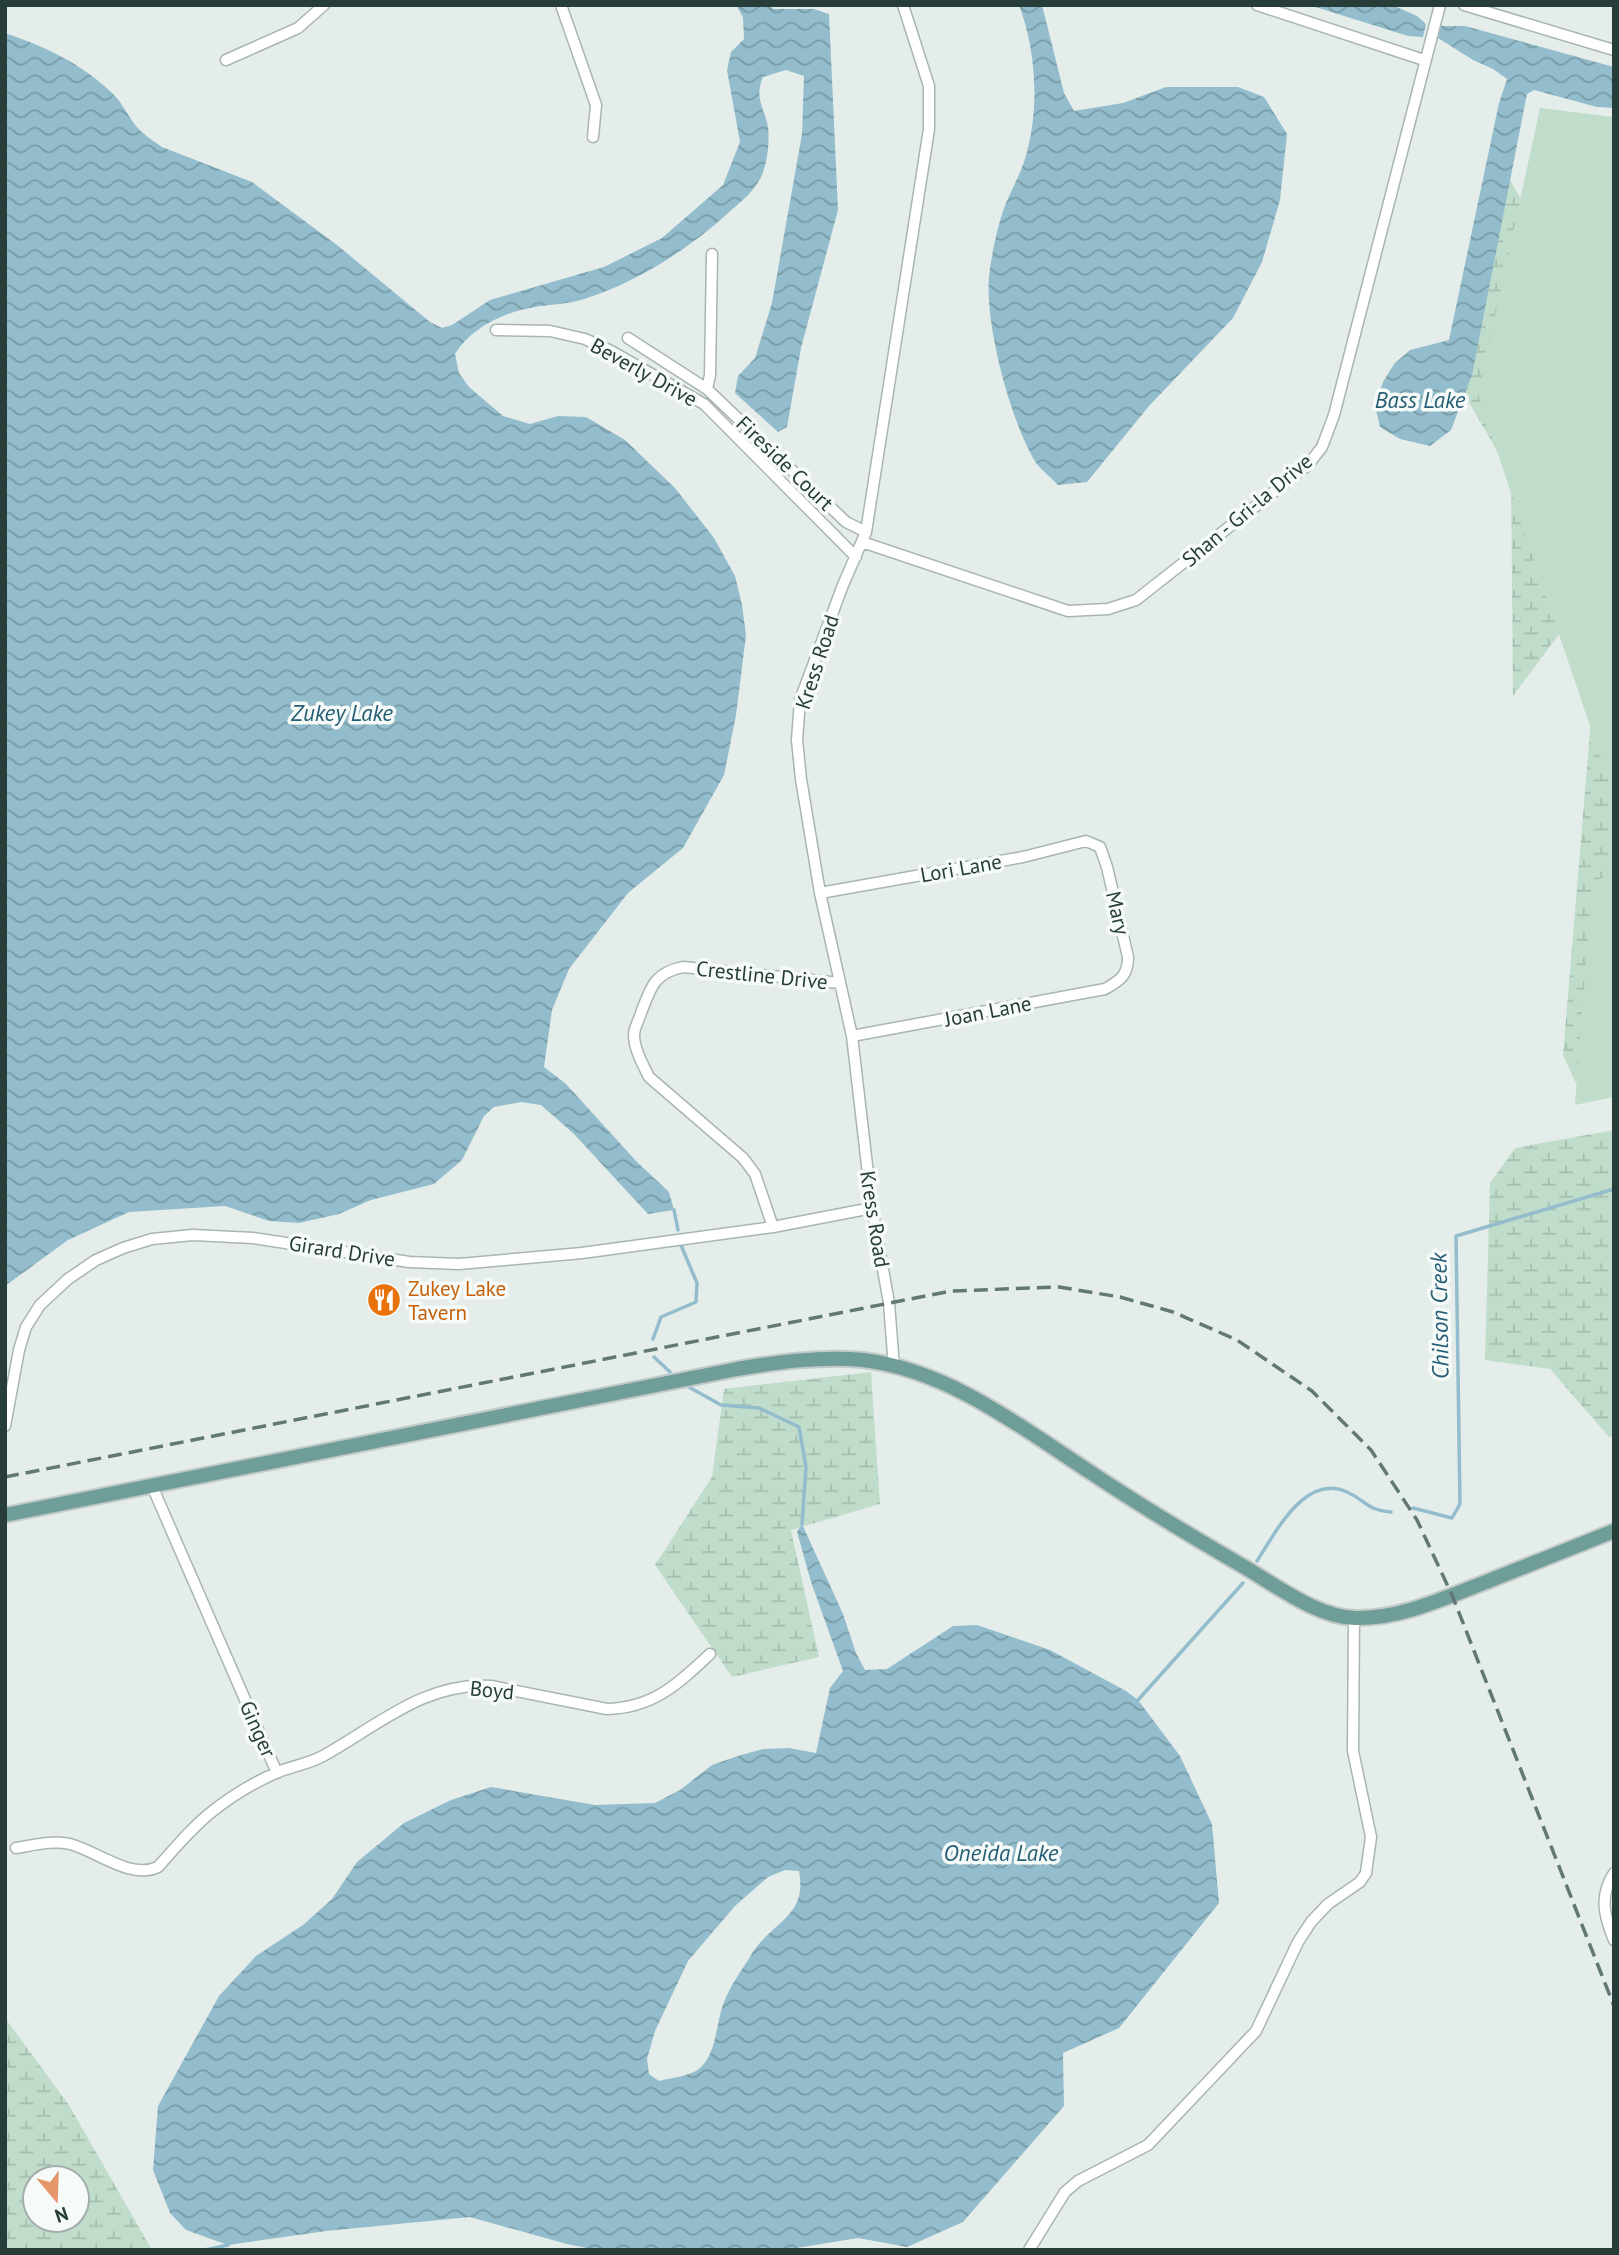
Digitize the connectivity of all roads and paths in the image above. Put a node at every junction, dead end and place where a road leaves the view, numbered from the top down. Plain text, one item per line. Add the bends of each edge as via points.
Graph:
1 (324, 5) edge
2 (561, 5) edge
3 (903, 5) edge
4 (1257, 5) edge
5 (1440, 5) edge
6 (1464, 5) edge
7 (1614, 50) edge
8 (226, 60) dead end
9 (1424, 61) junction
10 (593, 138) dead end
11 (712, 254) dead end
12 (496, 330) dead end
13 (628, 338) dead end
14 (707, 389) junction
15 (864, 537) junction
16 (856, 557) junction
17 (1100, 847) joint
18 (820, 893) junction
19 (1123, 979) joint
20 (840, 983) junction
21 (852, 1036) junction
22 (872, 1208) junction
23 (773, 1227) junction
24 (894, 1367) junction
25 (5, 1426) edge
26 (152, 1486) junction
27 (5, 1515) edge
28 (1614, 1531) edge
29 (1354, 1618) junction
30 (710, 1654) dead end
31 (277, 1773) junction
32 (16, 1848) dead end
33 (1614, 1873) edge
34 (1614, 1940) edge
35 (1029, 2250) edge

1 - 8 street via 298,28
2 - 10 street via 596,104
3 - 15 street, Kress Road via 929,86 929,129
4 - 9 street
5 - 9 street, Shan - Gri-la Drive
6 - 7 street
9 - 15 street, Shan - Gri-la Drive via 1334,415 1322,447 1308,465 1136,600 1108,609 1069,611
11 - 14 street
12 - 16 street, Beverly Drive via 550,331 585,339 704,404
13 - 14 street, Fireside Court
14 - 15 street, Fireside Court
15 - 16 street, Kress Road
16 - 18 street, Kress Road via 800,700 797,740 801,779
17 - 18 street, Lori Lane via 1086,842
17 - 19 street, Mary via 1128,957
18 - 20 street, Kress Road
19 - 21 street, Joan Lane via 1105,989
20 - 21 street, Kress Road
20 - 23 street, Crestline Drive via 683,967 671,970 651,986 634,1033 649,1077 743,1158 755,1174
21 - 22 street, Kress Road
22 - 23 street, Girard Drive
22 - 24 street, Kress Road via 889,1303
23 - 25 street, Girard Drive via 459,1264 409,1262 253,1238 193,1235 152,1239 96,1260 40,1305 19,1350
24 - 26 main road via 833,1359 765,1364
24 - 29 main road via 928,1376 969,1396 1297,1599
26 - 27 main road
26 - 31 street, Ginger
28 - 29 main road via 1407,1612
29 - 35 street via 1353,1751 1371,1837 1365,1876 1311,1922 1256,2031 1148,2145 1065,2192
30 - 31 street, Boyd via 667,1691 624,1708 607,1709 474,1684 451,1688 411,1703 313,1761
31 - 32 street, Ginger via 214,1810 148,1872 65,1843
33 - 34 street via 1603,1903

